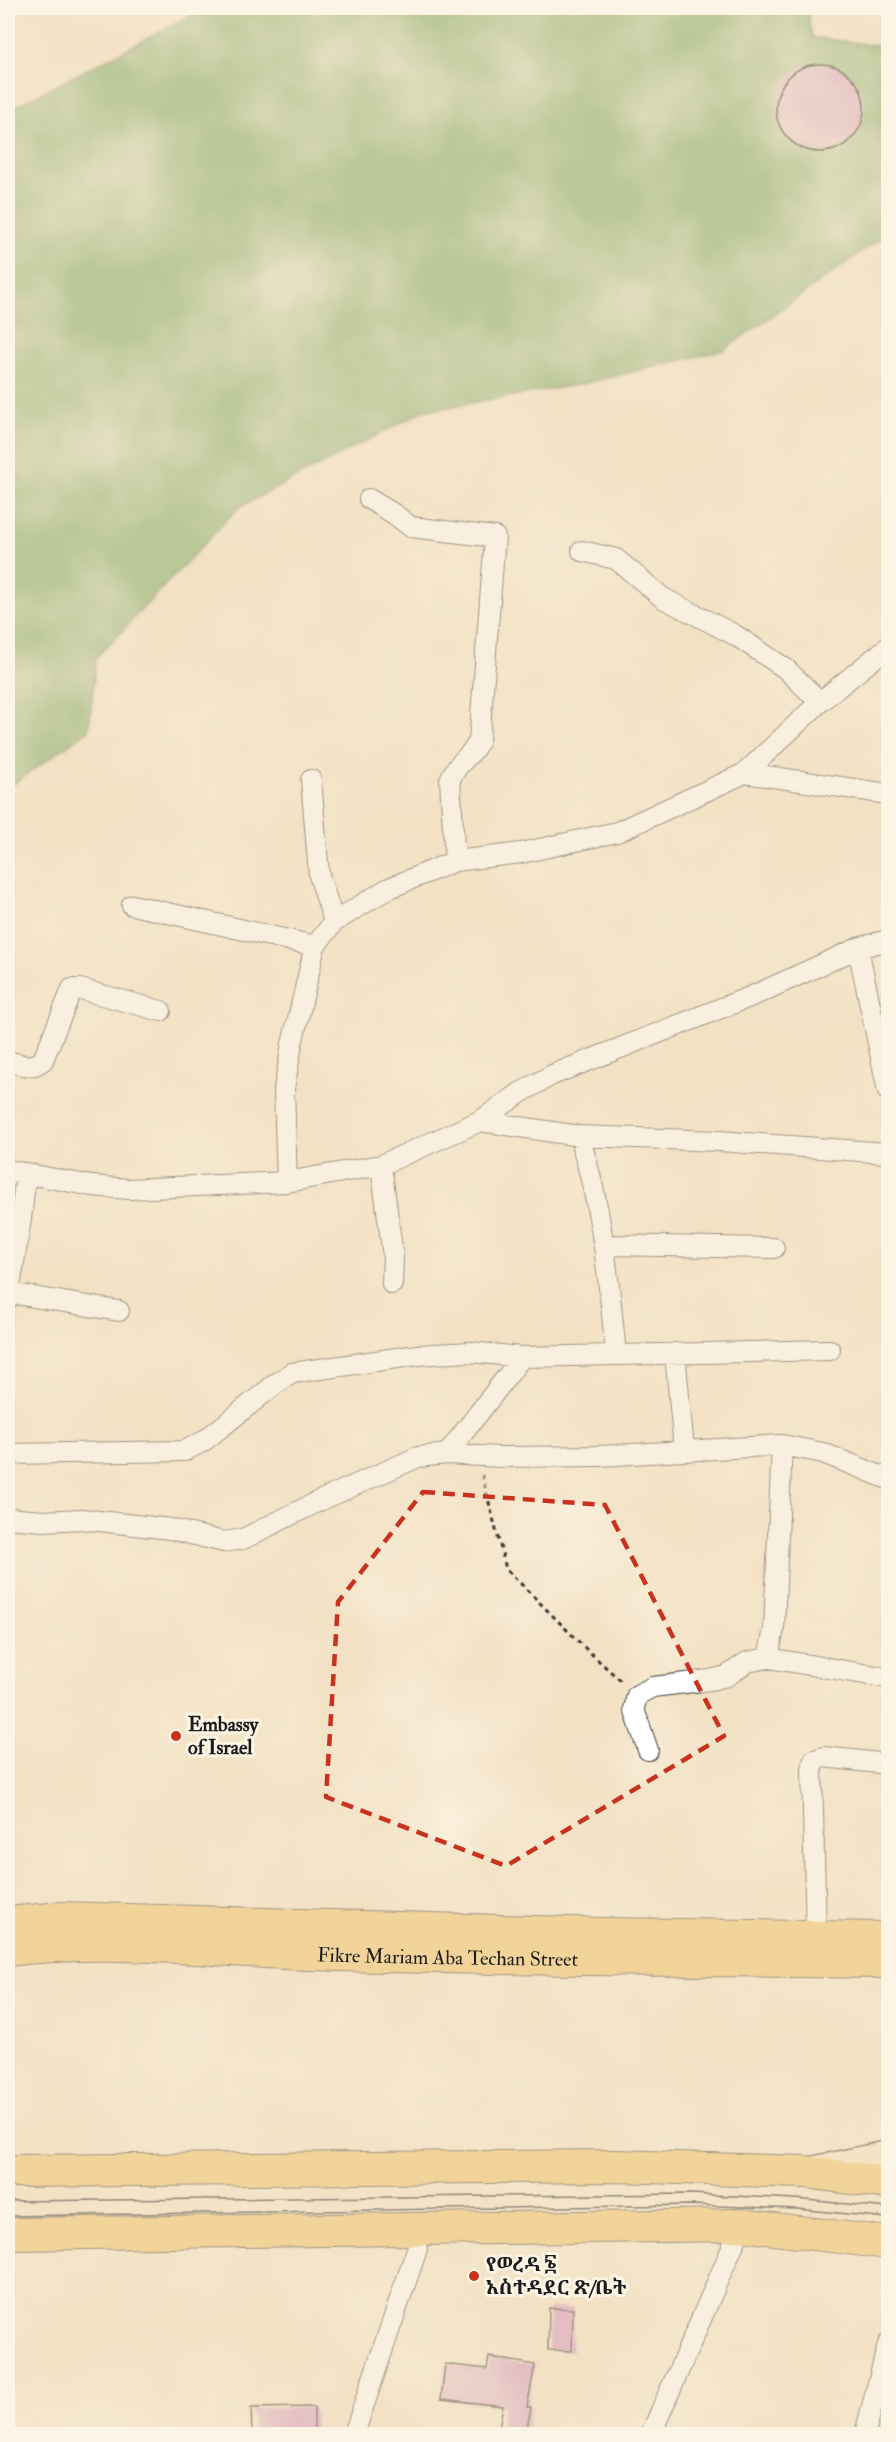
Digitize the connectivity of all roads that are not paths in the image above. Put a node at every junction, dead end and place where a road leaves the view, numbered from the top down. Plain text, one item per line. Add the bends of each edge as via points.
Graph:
1 (369, 499) dead end
2 (582, 551) dead end
3 (888, 647) edge
4 (820, 702) junction
5 (745, 773) junction
6 (310, 780) dead end
7 (888, 794) edge
8 (455, 861) junction
9 (132, 905) dead end
10 (334, 922) junction
11 (888, 940) edge
12 (315, 946) junction
13 (858, 948) junction
14 (161, 1011) dead end
15 (8, 1061) edge
16 (888, 1091) edge
17 (480, 1121) junction
18 (579, 1136) junction
19 (888, 1153) edge
20 (381, 1165) junction
21 (17, 1172) edge
22 (287, 1182) junction
23 (604, 1245) junction
24 (774, 1248) dead end
25 (392, 1284) dead end
26 (8, 1296) edge
27 (119, 1311) dead end
28 (830, 1350) dead end
29 (675, 1353) junction
30 (616, 1355) junction
31 (522, 1358) junction
32 (782, 1445) junction
33 (684, 1450) junction
34 (8, 1454) edge
35 (447, 1454) junction
36 (888, 1479) edge
37 (8, 1518) edge
38 (768, 1658) junction
39 (888, 1678) edge
40 (648, 1750) dead end
41 (888, 1764) edge
42 (8, 1923) edge
43 (816, 1937) junction
44 (888, 1938) edge
45 (412, 1942) junction
46 (8, 1950) edge
47 (888, 1962) edge
48 (888, 2155) edge
49 (8, 2171) edge
50 (805, 2172) junction
51 (888, 2183) edge
52 (728, 2225) junction
53 (8, 2234) edge
54 (888, 2242) edge
55 (417, 2249) junction
56 (8, 2252) edge
57 (888, 2344) edge
58 (354, 2434) edge
59 (651, 2434) edge
60 (865, 2434) edge

1 - 8 street via 411,527 495,537 478,741 473,753 453,770 450,780
2 - 4 street via 616,559 663,598 735,635 786,669
3 - 4 street
4 - 5 street
5 - 7 street
5 - 8 street via 617,831 520,853
6 - 10 street via 319,875
8 - 10 street via 387,889
9 - 12 street
10 - 12 street
11 - 13 street
12 - 22 street via 284,1089
13 - 16 street
13 - 17 street via 757,994 552,1075
14 - 15 street via 72,989 43,1060 29,1066
17 - 18 street
17 - 20 street
18 - 19 street
18 - 23 street
20 - 22 street
20 - 25 street via 393,1256
21 - 22 street via 129,1189
21 - 26 street via 21,1219
23 - 24 street
23 - 30 street
26 - 27 street
28 - 29 street
29 - 30 street
29 - 33 street
30 - 31 street
31 - 34 street via 470,1352 428,1354 292,1373 204,1441 184,1451
31 - 35 street
32 - 33 street
32 - 36 street via 823,1454
32 - 38 street via 774,1629
33 - 35 street via 600,1456
35 - 37 street via 418,1457 243,1539 224,1542 170,1529 126,1524
38 - 39 street
38 - 40 street via 747,1662 727,1676 653,1687 637,1695 634,1709
41 - 43 street via 824,1757 814,1760
42 - 45 main road, Fikre Mariam Aba Techan Street via 61,1918
43 - 44 main road, Fikre Mariam Aba Techan Street
43 - 45 main road, Fikre Mariam Aba Techan Street
45 - 46 main road, Fikre Mariam Aba Techan Street via 307,1954 100,1943
45 - 47 main road, Fikre Mariam Aba Techan Street
48 - 50 main road
49 - 50 main road via 616,2166
50 - 51 main road
52 - 53 main road
52 - 54 main road
52 - 55 main road via 662,2243
52 - 59 street
55 - 56 main road
55 - 58 street
57 - 60 street

